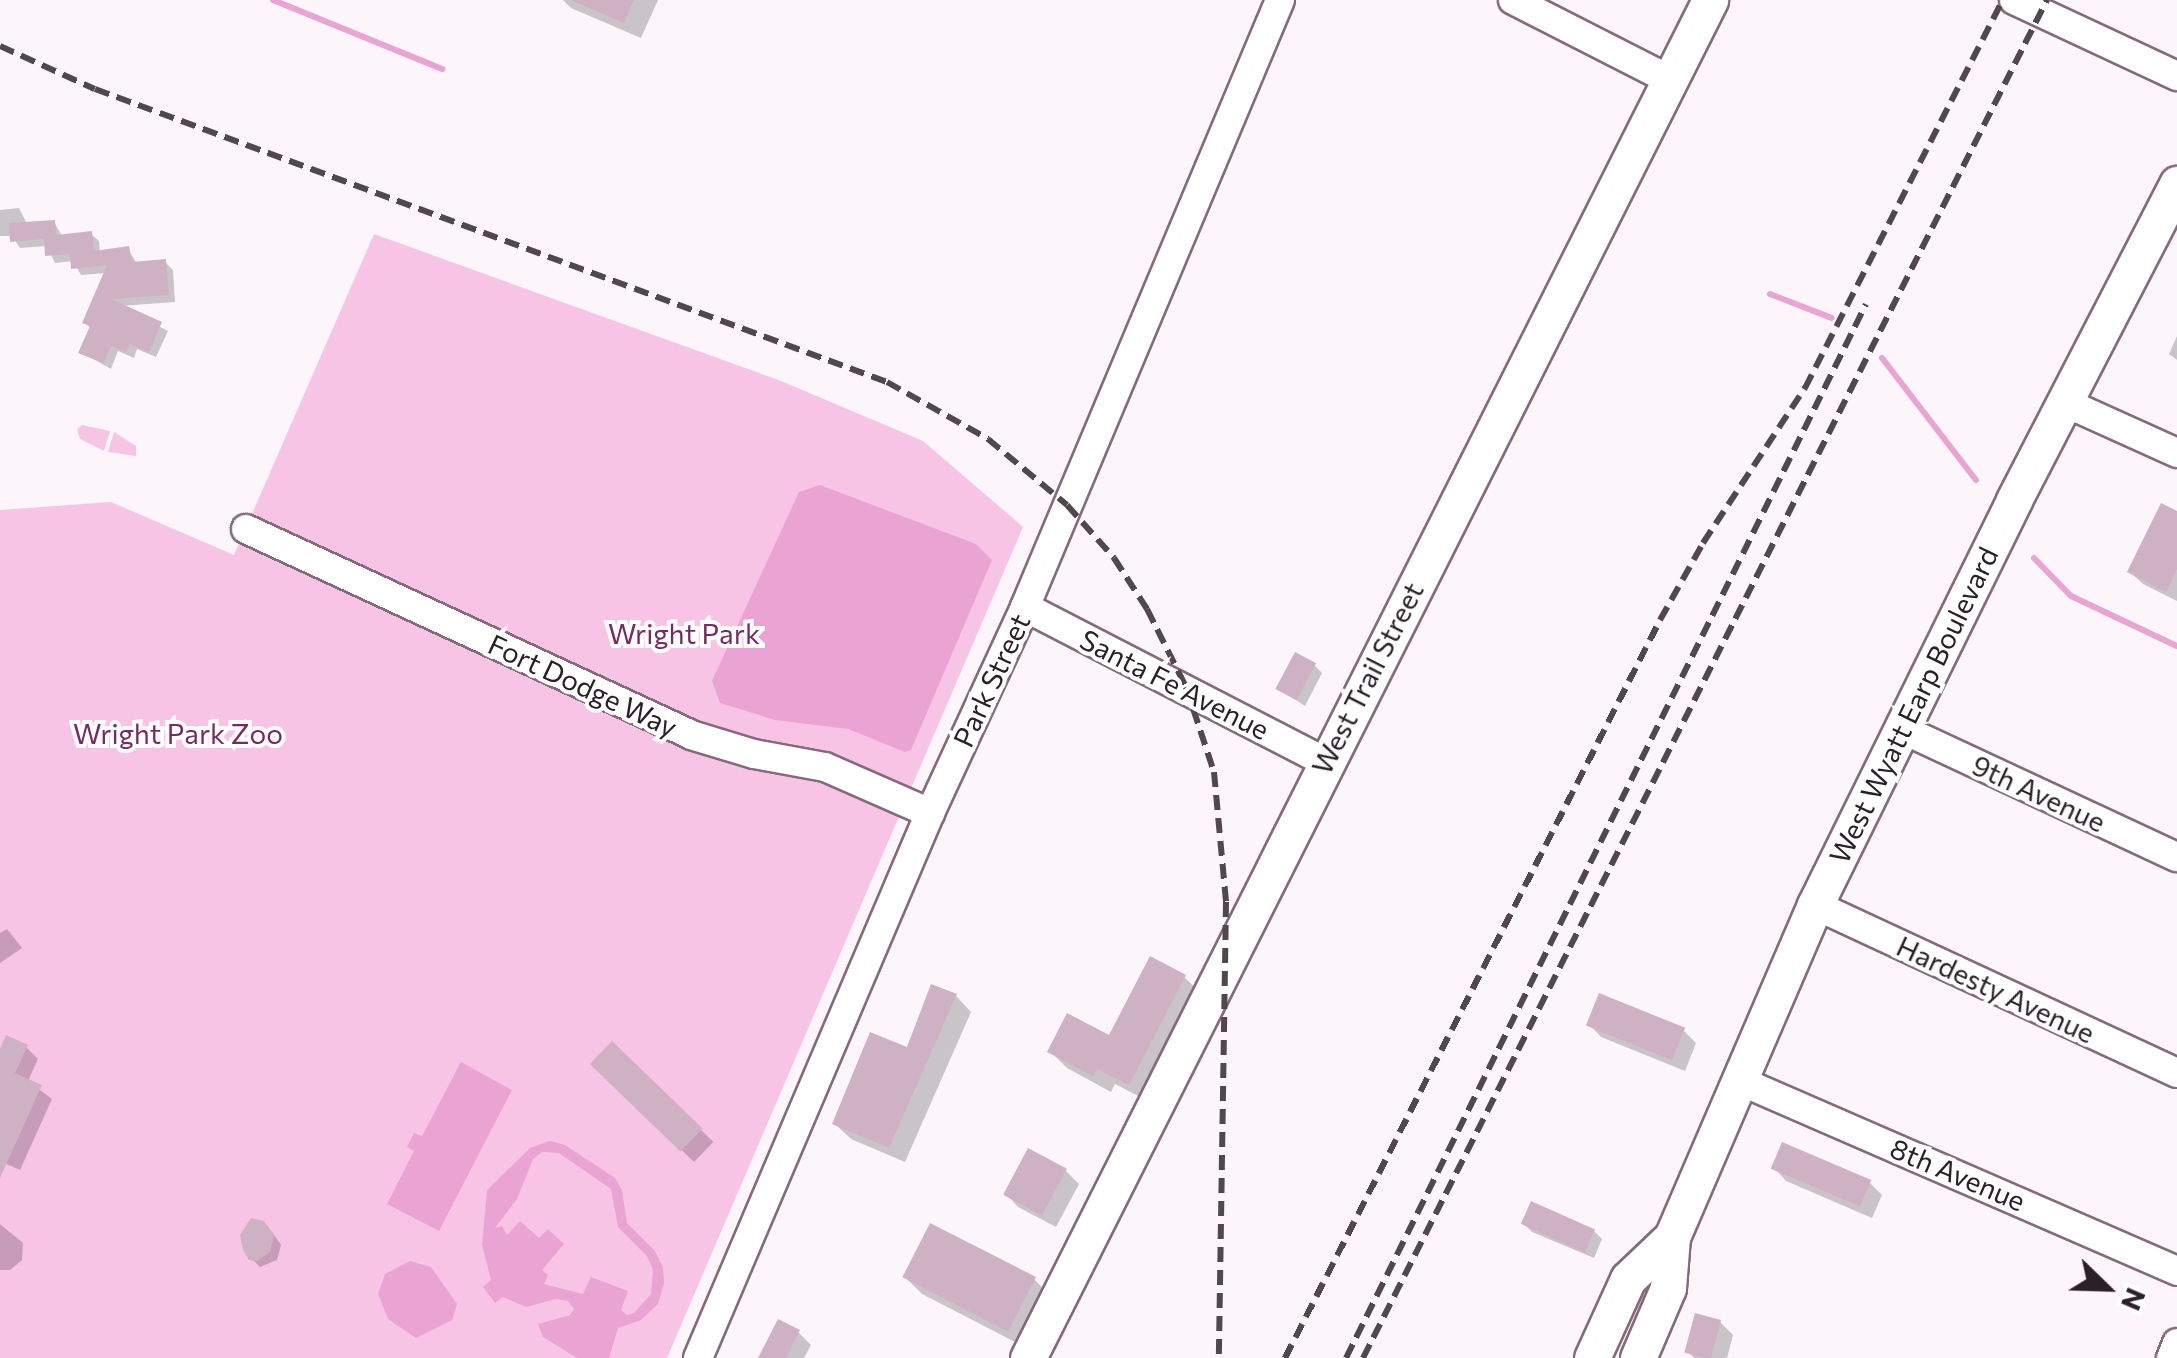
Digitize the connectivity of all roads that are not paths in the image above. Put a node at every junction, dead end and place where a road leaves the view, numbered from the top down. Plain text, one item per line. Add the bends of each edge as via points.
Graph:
1 (1280, 0) edge
2 (1513, 0) edge
3 (1710, 0) edge
4 (2014, 0) edge
5 (2177, 76) edge
6 (1670, 80) junction
7 (2177, 184) edge
8 (2064, 402) junction
9 (2177, 452) edge
10 (246, 528) dead end
11 (1025, 607) junction
12 (1902, 729) junction
13 (1325, 762) junction
14 (930, 813) junction
15 (2177, 857) edge
16 (1815, 905) junction
17 (2177, 1073) edge
18 (1738, 1080) junction
19 (1672, 1237) junction
20 (2177, 1270) edge
21 (2177, 1343) edge
22 (698, 1358) edge
23 (1028, 1358) edge
24 (1592, 1358) edge
25 (1638, 1358) edge
26 (2170, 1358) edge

1 - 11 street, Park Street
2 - 6 street
3 - 6 main road, West Trail Street
4 - 5 street
6 - 13 main road, West Trail Street
7 - 8 main road, West Wyatt Earp Boulevard
8 - 9 street
8 - 12 main road, West Wyatt Earp Boulevard
10 - 14 street, Fort Dodge Way via 691,735 826,768
11 - 13 street, Santa Fe Avenue
11 - 14 street, Park Street
12 - 15 street, 9th Avenue
12 - 16 main road, West Wyatt Earp Boulevard
13 - 23 main road, West Trail Street
14 - 22 street, Park Street
16 - 17 street, Hardesty Avenue
16 - 18 main road, West Wyatt Earp Boulevard
18 - 19 main road, West Wyatt Earp Boulevard
18 - 20 street, 8th Avenue
19 - 24 main road, West Wyatt Earp Boulevard via 1628,1279
19 - 25 main road, West Wyatt Earp Boulevard via 1668,1288
21 - 26 street

